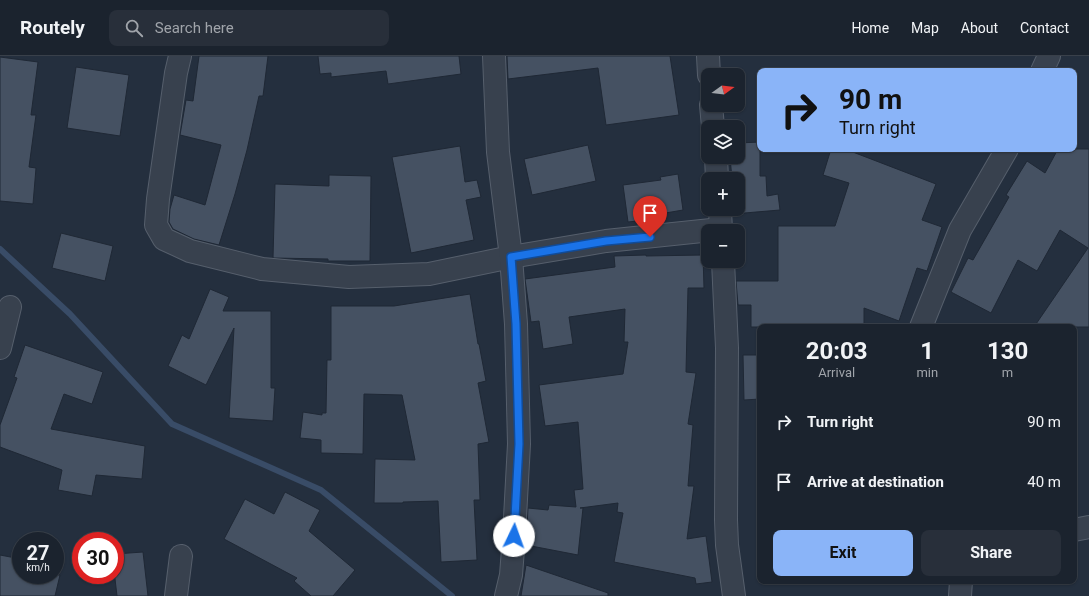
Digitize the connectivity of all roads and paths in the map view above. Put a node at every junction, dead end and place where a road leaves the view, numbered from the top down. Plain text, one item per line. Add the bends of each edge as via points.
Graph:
1 (180, 56) edge
2 (494, 56) edge
3 (708, 56) edge
4 (1049, 56) edge
5 (709, 68) edge
6 (1043, 68) edge
7 (1005, 152) edge
8 (721, 223) edge
9 (511, 257) junction
10 (723, 268) edge
11 (10, 307) dead end
12 (922, 324) edge
13 (0, 348) edge
14 (1089, 527) edge
15 (1077, 529) edge
16 (181, 556) dead end
17 (960, 584) edge
18 (176, 596) edge
19 (506, 596) edge
20 (734, 596) edge
21 (960, 596) edge

1 - 9 street via 156,225 164,239 190,251 262,269 349,277 429,274
2 - 9 street via 498,152
3 - 5 street
4 - 6 street
7 - 12 street via 960,230
8 - 9 street
9 - 19 street via 516,324 519,444 511,575
10 - 20 street via 728,348 726,520
11 - 13 street
14 - 15 street
16 - 18 street
17 - 21 street

